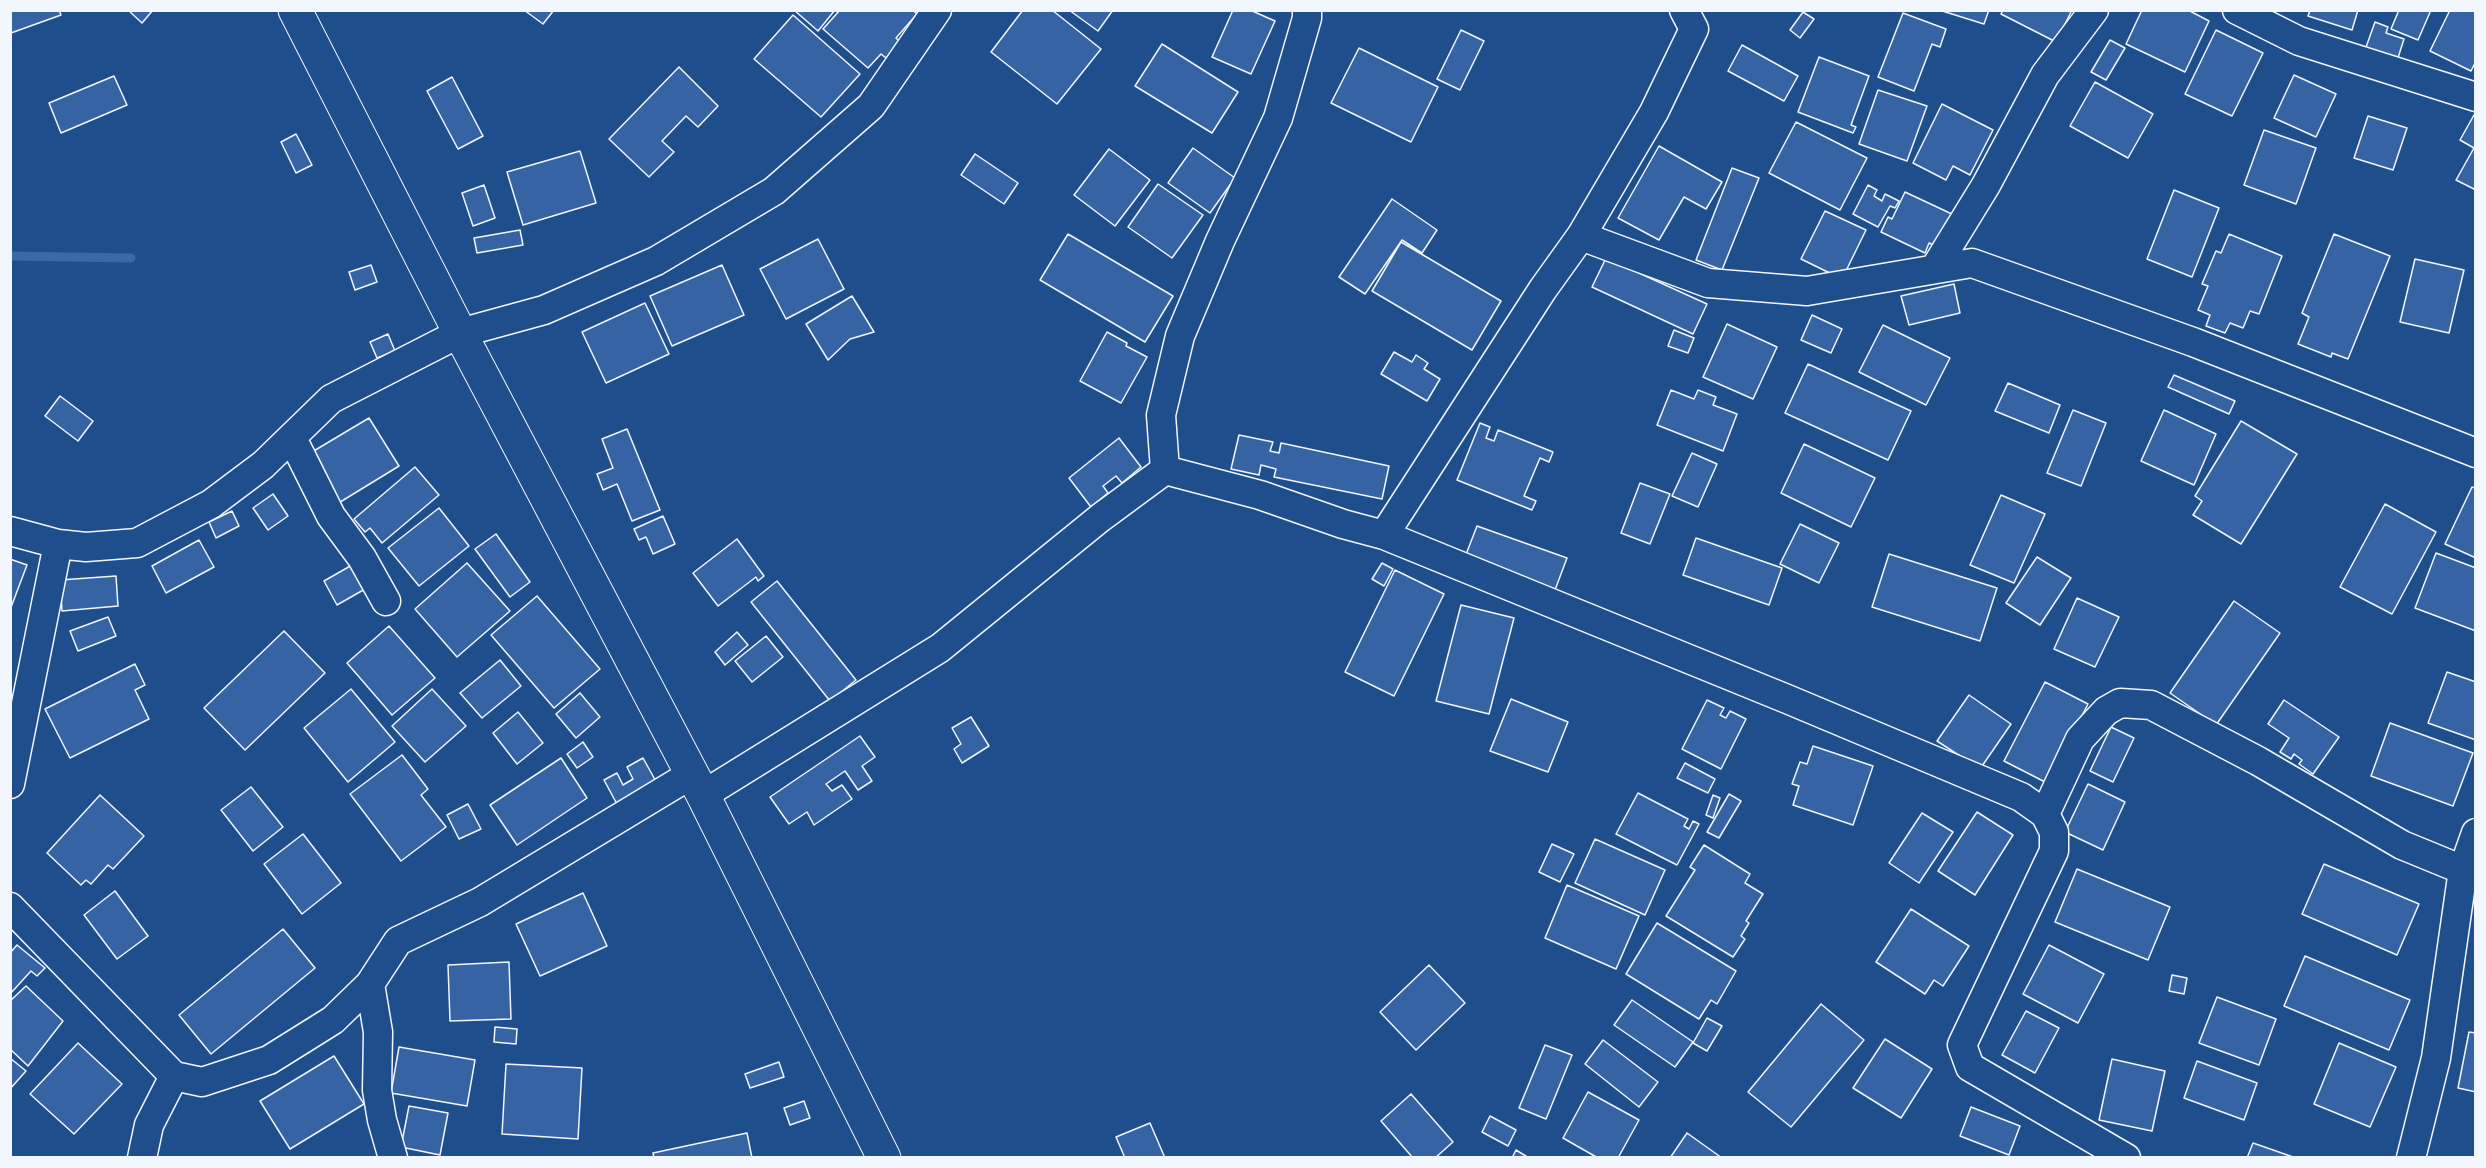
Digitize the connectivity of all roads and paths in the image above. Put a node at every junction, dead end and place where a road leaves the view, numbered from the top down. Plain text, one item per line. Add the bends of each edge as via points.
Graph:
1 (295, 10) edge
2 (937, 10) edge
3 (1307, 10) edge
4 (1684, 10) edge
5 (2094, 10) edge
6 (2237, 10) edge
7 (2475, 96) edge
8 (1581, 236) junction
9 (1935, 268) junction
10 (460, 333) junction
11 (292, 438) junction
12 (2475, 453) edge
13 (1165, 470) junction
14 (10, 531) edge
15 (1384, 535) junction
16 (58, 544) junction
17 (386, 601) dead end
18 (10, 784) edge
19 (698, 784) junction
20 (2045, 814) junction
21 (2475, 833) edge
22 (2463, 870) junction
23 (10, 907) edge
24 (370, 984) junction
25 (174, 1076) junction
26 (142, 1158) edge
27 (393, 1158) edge
28 (884, 1158) edge
29 (2126, 1158) edge
30 (2411, 1158) edge

1 - 10 main road
2 - 10 street via 871,106 774,191 656,261 544,310
3 - 13 street via 1278,118 1180,336 1161,415
4 - 8 street via 1694,29 1654,112
5 - 9 street via 2045,75 1986,185
6 - 7 street via 2299,41
8 - 9 street via 1708,283 1807,291
8 - 15 street
9 - 12 street via 1972,263 2193,342
10 - 11 street via 331,399
10 - 19 main road
11 - 16 street via 211,504 137,543 86,547
11 - 17 street via 331,516 362,558
13 - 15 street via 1260,495
13 - 19 street via 939,648
14 - 16 street
15 - 20 street via 2021,797
16 - 18 street
19 - 24 street via 480,902 398,941
19 - 28 main road
20 - 22 street via 2080,739 2106,711 2120,703 2151,705 2258,760 2402,845
20 - 29 street via 2054,832 2054,851 1962,1044 1970,1067
21 - 22 street
22 - 30 street via 2436,1058
23 - 25 street
24 - 25 street via 333,1020 269,1060 202,1082
24 - 27 street via 378,1032 377,1090
25 - 26 street via 149,1125

